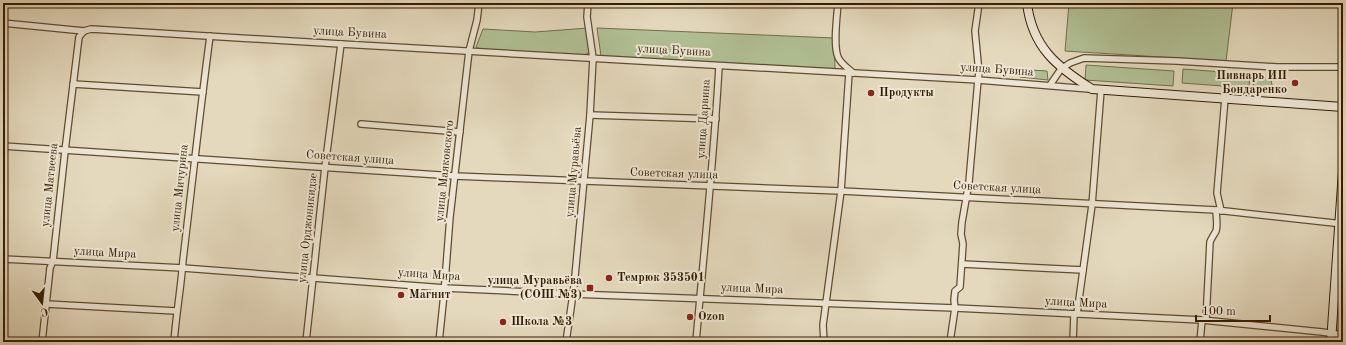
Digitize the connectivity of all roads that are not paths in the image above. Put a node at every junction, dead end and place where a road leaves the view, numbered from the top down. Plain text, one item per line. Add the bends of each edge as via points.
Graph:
1 (479, 3) edge
2 (588, 3) edge
3 (838, 3) edge
4 (979, 3) edge
5 (1027, 3) edge
6 (3, 23) edge
7 (84, 30) junction
8 (210, 36) junction
9 (341, 44) junction
10 (469, 52) junction
11 (593, 58) junction
12 (719, 66) junction
13 (1343, 67) edge
14 (1061, 69) junction
15 (851, 73) junction
16 (978, 80) junction
17 (73, 84) junction
18 (1050, 85) junction
19 (1092, 89) junction
20 (1101, 90) junction
21 (203, 92) junction
22 (1225, 98) junction
23 (1343, 107) edge
24 (590, 115) junction
25 (716, 119) junction
26 (361, 124) dead end
27 (460, 132) junction
28 (3, 146) edge
29 (65, 151) junction
30 (194, 159) junction
31 (325, 167) junction
32 (1343, 170) edge
33 (455, 176) junction
34 (584, 181) junction
35 (709, 187) junction
36 (841, 191) junction
37 (966, 197) junction
38 (1092, 205) junction
39 (1218, 211) junction
40 (1341, 224) edge
41 (3, 259) edge
42 (53, 261) junction
43 (962, 264) junction
44 (183, 268) junction
45 (1083, 270) junction
46 (313, 278) junction
47 (445, 288) junction
48 (572, 294) junction
49 (700, 298) junction
50 (827, 303) junction
51 (46, 304) junction
52 (955, 308) junction
53 (176, 310) junction
54 (1076, 314) junction
55 (1204, 320) junction
56 (1332, 333) junction
57 (1343, 335) edge
58 (42, 342) edge
59 (174, 342) edge
60 (306, 342) edge
61 (439, 342) edge
62 (566, 342) edge
63 (696, 342) edge
64 (824, 342) edge
65 (950, 342) edge
66 (1073, 342) edge
67 (1200, 342) edge
68 (1332, 342) edge

1 - 10 street, улица Маяковского
2 - 11 street, улица Муравьёва via 587,16
3 - 15 street via 836,48 842,64
4 - 16 street via 975,31
5 - 14 street via 1039,42
6 - 7 street, улица Бувина
7 - 8 street, улица Бувина
7 - 17 street, улица Матвеева via 79,37
8 - 9 street, улица Бувина
8 - 21 street, улица Мичурина
9 - 10 street, улица Бувина
9 - 31 street, улица Орджоникидзе
10 - 11 street, улица Бувина
10 - 27 street, улица Маяковского
11 - 12 street, улица Бувина
11 - 24 street, улица Муравьёва
12 - 15 street, улица Бувина
12 - 25 street, улица Дарвина
13 - 14 street via 1277,67 1084,58
14 - 18 street
14 - 19 street
15 - 16 street, улица Бувина
15 - 36 street
16 - 18 street, улица Бувина
16 - 37 street
17 - 21 street
17 - 29 street, улица Матвеева
18 - 19 street, улица Бувина
19 - 20 street, улица Бувина
20 - 22 street, улица Бувина
20 - 38 street
21 - 30 street, улица Мичурина
22 - 23 street, улица Бувина
22 - 39 street via 1217,193
24 - 25 street
24 - 34 street, улица Муравьёва
25 - 35 street, улица Дарвина
26 - 27 street
27 - 33 street, улица Маяковского
28 - 29 street, Советская улица
29 - 30 street, Советская улица
29 - 42 street, улица Матвеева
30 - 31 street, Советская улица
30 - 44 street, улица Мичурина
31 - 33 street, Советская улица
31 - 46 street, улица Орджоникидзе
32 - 40 street
33 - 34 street, Советская улица
33 - 47 street, улица Маяковского
34 - 35 street, Советская улица
34 - 48 street, улица Муравьёва
35 - 36 street, Советская улица
35 - 49 street, улица Дарвина
36 - 37 street, Советская улица
36 - 50 street
37 - 38 street, Советская улица
37 - 43 street via 962,222
38 - 39 street, Советская улица
38 - 45 street
39 - 40 street, Советская улица
39 - 55 street via 1216,232 1210,242
40 - 56 street
41 - 42 street, улица Мира
42 - 44 street, улица Мира
42 - 51 street, улица Матвеева
43 - 45 street
43 - 52 street via 960,287 955,291
44 - 46 street, улица Мира
44 - 53 street, улица Мичурина
45 - 54 street
46 - 47 street, улица Мира
46 - 60 street, улица Орджоникидзе
47 - 48 street, улица Мира
47 - 61 street, улица Маяковского
48 - 49 street, улица Мира
48 - 62 street, улица Муравьёва
49 - 50 street, улица Мира
49 - 63 street, улица Дарвина
50 - 52 street, улица Мира
50 - 64 street
51 - 53 street
51 - 58 street, улица Матвеева
52 - 54 street, улица Мира
52 - 65 street
53 - 59 street, улица Мичурина
54 - 55 street, улица Мира
54 - 66 street
55 - 56 street, улица Мира
55 - 67 street
56 - 57 street, улица Мира
56 - 68 street

